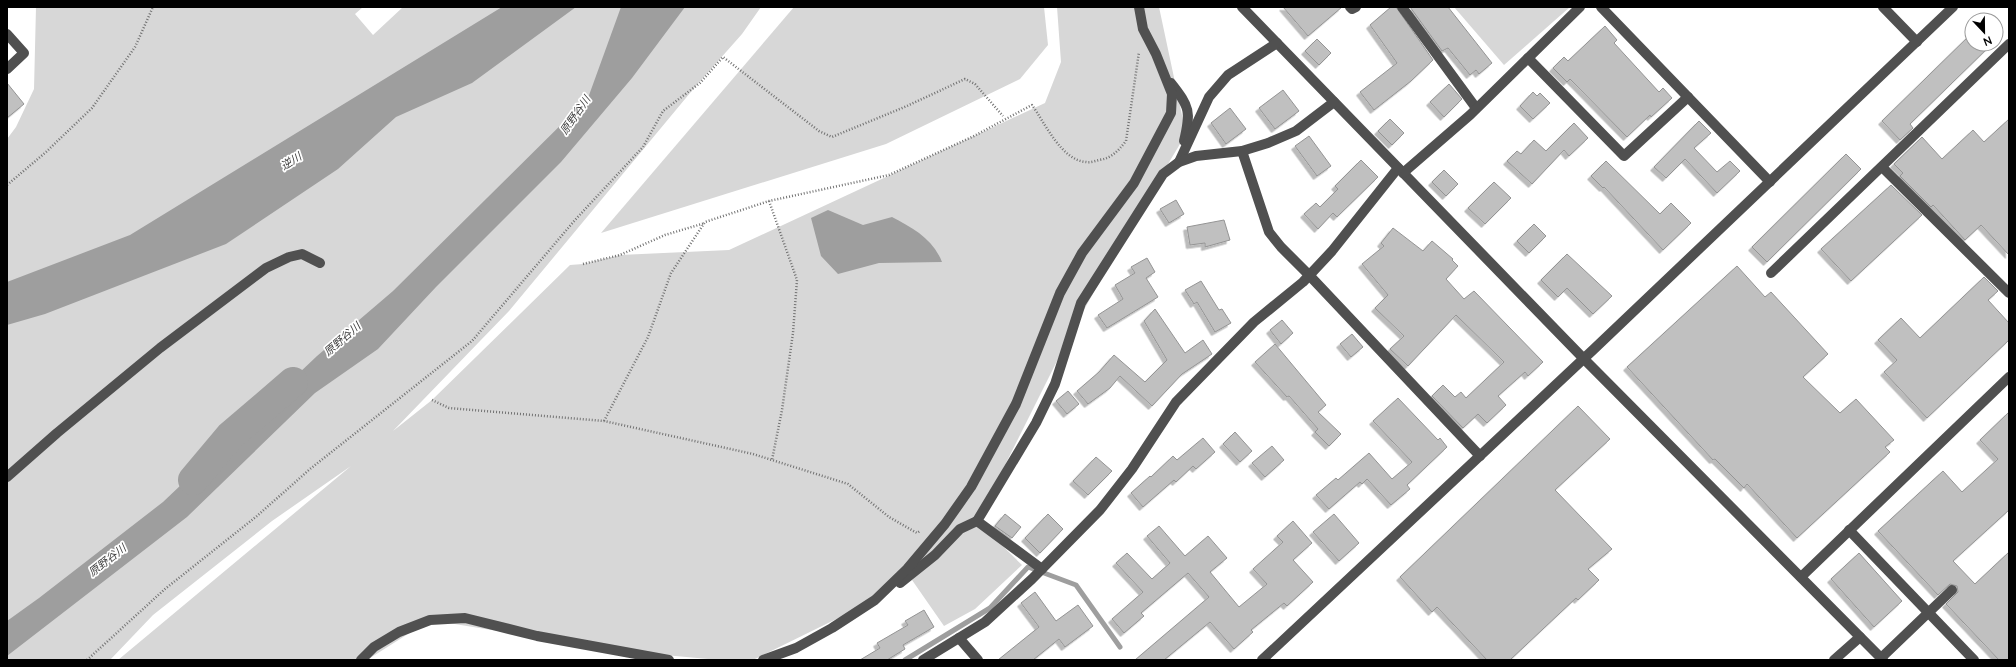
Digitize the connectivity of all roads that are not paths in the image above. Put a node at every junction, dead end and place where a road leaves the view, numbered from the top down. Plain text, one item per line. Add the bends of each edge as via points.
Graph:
1 (1138, 7) edge
2 (1242, 7) edge
3 (1350, 7) edge
4 (1356, 7) edge
5 (1402, 7) edge
6 (1580, 7) edge
7 (1601, 7) edge
8 (1883, 7) edge
9 (1953, 7) edge
10 (7, 34) edge
11 (1916, 42) junction
12 (1277, 43) junction
13 (2009, 44) edge
14 (1528, 58) junction
15 (7, 69) edge
16 (1165, 76) junction
17 (1688, 97) junction
18 (1334, 102) junction
19 (1476, 108) junction
20 (1242, 151) junction
21 (1179, 162) junction
22 (1882, 166) junction
23 (1400, 171) junction
24 (1770, 182) junction
25 (320, 263) dead end
26 (1771, 273) dead end
27 (1309, 275) junction
28 (2009, 293) edge
29 (1584, 359) junction
30 (2009, 377) edge
31 (1480, 456) junction
32 (7, 477) edge
33 (977, 521) junction
34 (1849, 530) junction
35 (1042, 569) junction
36 (1801, 577) junction
37 (1952, 590) dead end
38 (875, 600) junction
39 (1928, 612) junction
40 (1860, 636) junction
41 (959, 638) junction
42 (1882, 659) edge
43 (362, 660) edge
44 (669, 660) edge
45 (763, 660) edge
46 (923, 660) edge
47 (978, 660) edge
48 (1262, 660) edge
49 (1834, 660) edge
50 (1974, 660) edge

1 - 16 street via 1142,29
2 - 12 street
3 - 4 street
5 - 19 street
6 - 14 street
7 - 17 street
8 - 11 street
9 - 11 street
10 - 15 street via 24,53
11 - 24 street
12 - 18 street
12 - 21 street via 1228,75 1210,97
13 - 22 street
14 - 17 street via 1624,156
14 - 19 street
16 - 21 street via 1184,100 1189,117
16 - 38 street via 1172,94 1171,112 1158,140 1134,183 1082,253 1060,293 1016,404 971,487 945,524 907,569
17 - 24 street
18 - 20 street via 1296,131
18 - 23 street
19 - 23 street
20 - 21 street via 1196,156
20 - 27 street via 1269,232
21 - 33 street via 1163,174 1081,303 1055,384 1036,423
22 - 26 street
22 - 28 street
23 - 27 street via 1332,252
23 - 29 street
24 - 29 street
25 - 32 street via 302,254 266,268 154,353
27 - 31 street
27 - 35 street via 1254,322 1176,402 1132,469 1109,498
29 - 31 street
29 - 36 street
30 - 34 street
31 - 48 street
33 - 35 street
33 - 38 street via 960,529 935,555
34 - 36 street
34 - 39 street
35 - 41 street via 985,622
36 - 40 street
37 - 39 street
38 - 45 street via 796,648
39 - 42 street
39 - 50 street
40 - 42 street
40 - 49 street
41 - 46 street
41 - 47 street
43 - 44 street via 374,647 399,632 430,620 465,618 537,636

